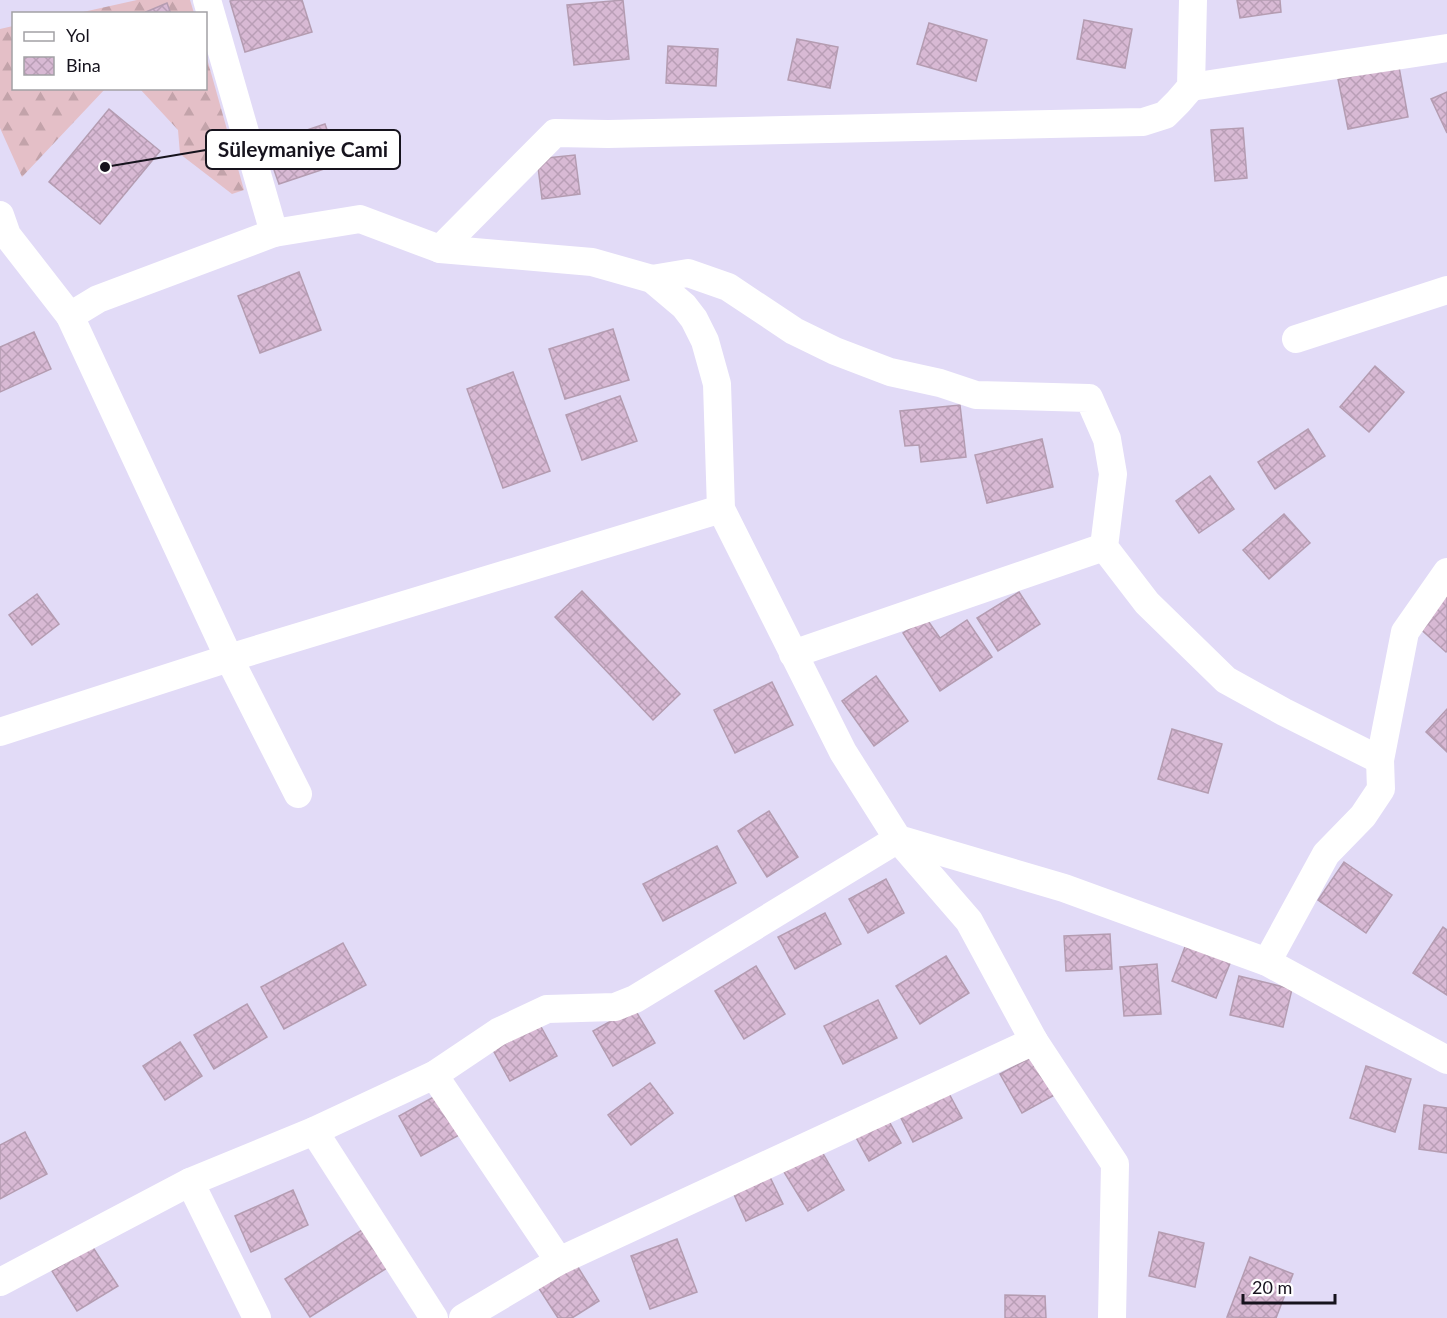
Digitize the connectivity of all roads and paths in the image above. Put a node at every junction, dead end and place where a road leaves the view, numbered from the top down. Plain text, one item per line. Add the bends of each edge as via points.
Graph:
1 (207, 0) edge
2 (1193, 0) edge
3 (1447, 48) edge
4 (1191, 87) junction
5 (2, 230) edge
6 (274, 233) junction
7 (440, 249) junction
8 (652, 279) junction
9 (1447, 290) edge
10 (70, 316) junction
11 (1296, 339) dead end
12 (721, 509) junction
13 (1104, 547) junction
14 (1447, 572) edge
15 (793, 654) junction
16 (229, 658) junction
17 (0, 732) edge
18 (1380, 760) junction
19 (298, 794) dead end
20 (898, 839) junction
21 (1267, 963) junction
22 (1034, 1041) junction
23 (1447, 1060) edge
24 (434, 1075) junction
25 (314, 1131) junction
26 (190, 1182) junction
27 (559, 1261) junction
28 (0, 1282) edge
29 (257, 1318) edge
30 (434, 1318) edge
31 (463, 1318) edge
32 (1112, 1318) edge

1 - 6 street
2 - 4 street
3 - 4 street
4 - 7 street via 1165,114 1143,122 555,133
5 - 10 street
6 - 7 street via 360,219
6 - 10 street via 98,299
7 - 8 street via 592,262
8 - 12 street via 684,306 705,341 717,384
8 - 13 street via 688,273 728,286 794,331 890,372 976,395 1089,398 1107,439 1113,474
9 - 11 street
10 - 16 street
12 - 15 street
12 - 16 street
13 - 15 street
13 - 18 street via 1147,603 1226,680
14 - 18 street via 1405,632
15 - 20 street via 843,752
16 - 17 street
16 - 19 street
18 - 21 street via 1381,789 1363,816 1326,854
20 - 21 street via 1064,888
20 - 22 street via 969,921
20 - 24 street via 635,999 615,1007 546,1009 498,1032
21 - 23 street
22 - 27 street
22 - 32 street via 1115,1164
24 - 25 street
24 - 27 street
25 - 26 street
25 - 30 street
26 - 28 street
26 - 29 street
27 - 31 street

